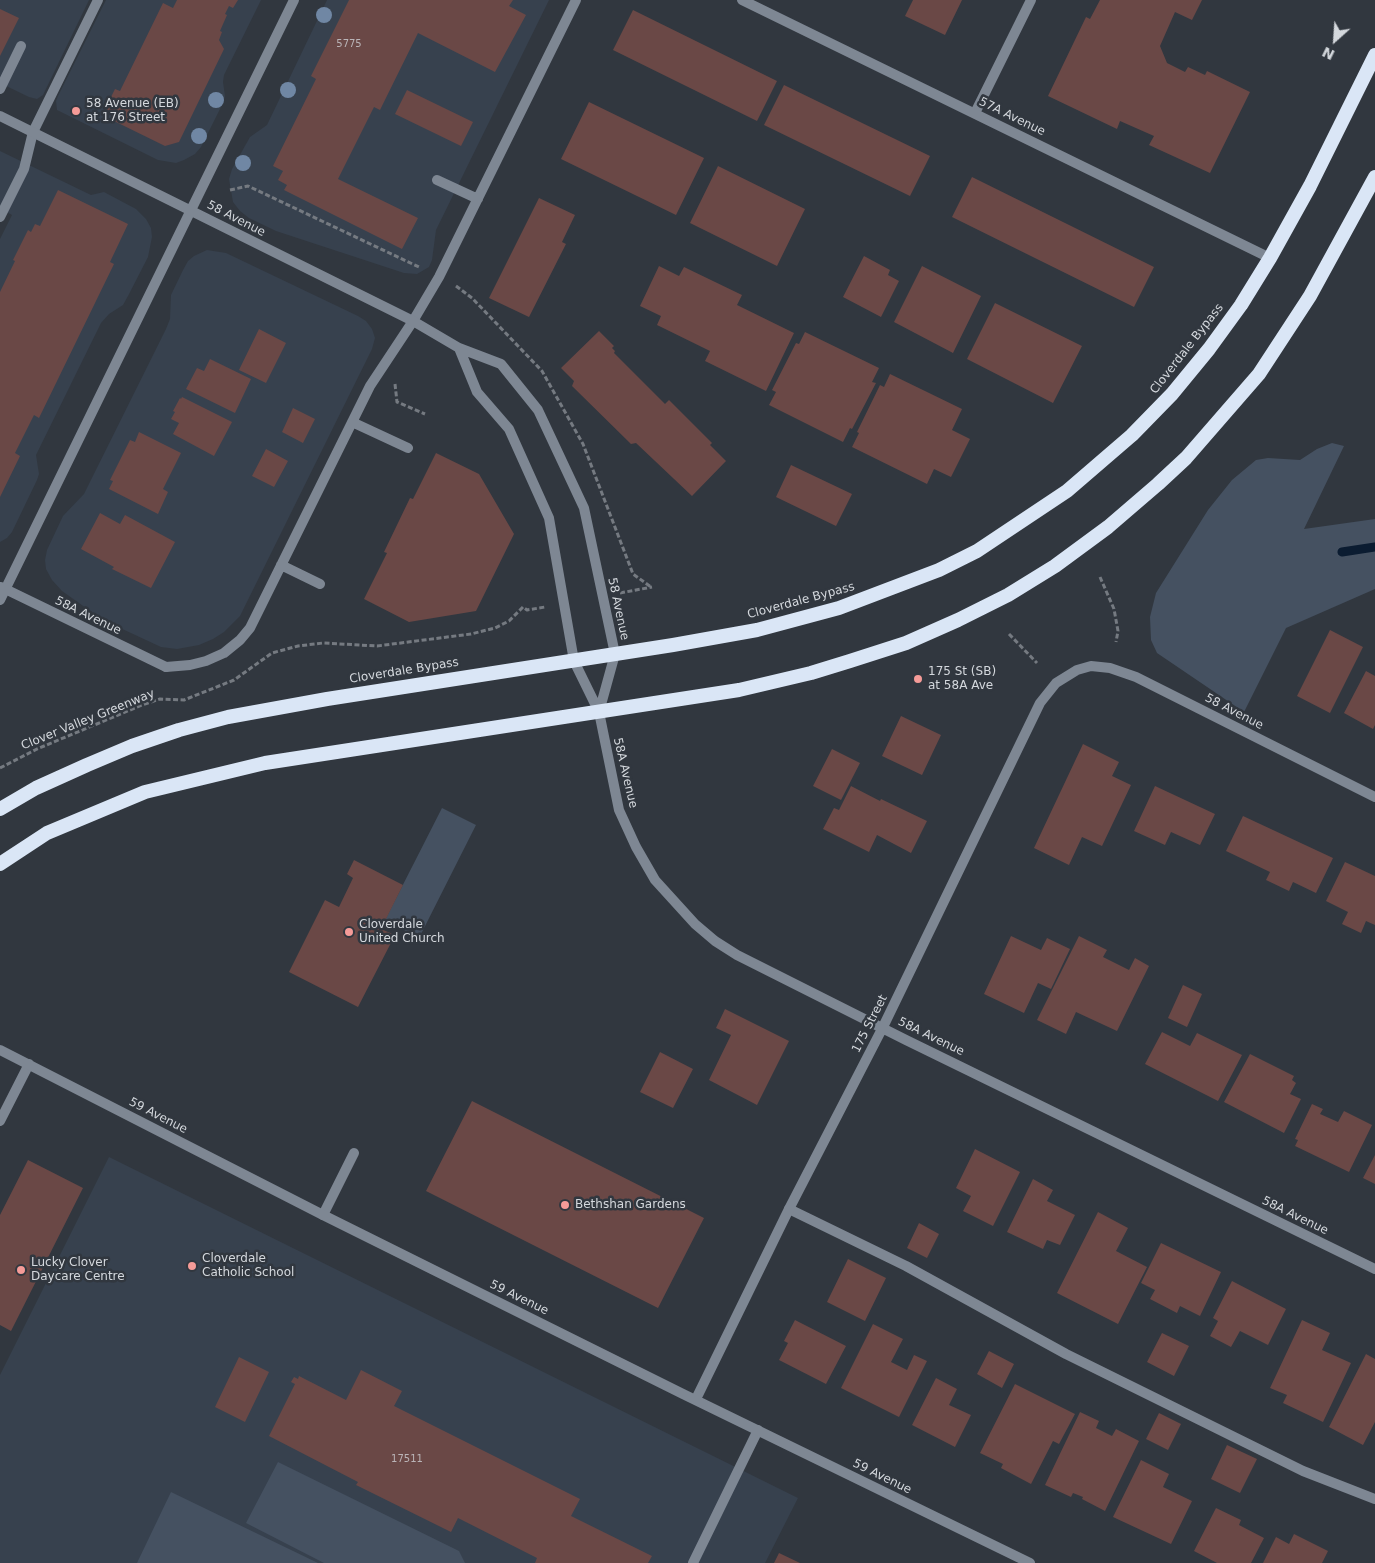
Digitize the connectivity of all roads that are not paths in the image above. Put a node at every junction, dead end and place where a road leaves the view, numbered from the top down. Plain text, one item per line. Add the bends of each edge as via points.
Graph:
1 (98, 0) edge
2 (294, 0) edge
3 (576, 0) edge
4 (742, 0) edge
5 (1031, 0) edge
6 (21, 46) dead end
7 (1375, 55) edge
8 (0, 89) edge
9 (975, 113) junction
10 (0, 116) edge
11 (33, 132) junction
12 (1375, 177) edge
13 (437, 180) dead end
14 (478, 200) junction
15 (191, 210) junction
16 (0, 217) edge
17 (1270, 258) junction
18 (413, 321) junction
19 (459, 348) junction
20 (352, 422) junction
21 (408, 448) dead end
22 (281, 565) junction
23 (320, 584) dead end
24 (3, 588) edge
25 (0, 600) edge
26 (615, 654) junction
27 (574, 660) junction
28 (1077, 670) joint
29 (599, 712) junction
30 (1375, 797) edge
31 (0, 809) edge
32 (0, 864) edge
33 (883, 1028) junction
34 (0, 1050) edge
35 (29, 1064) junction
36 (0, 1121) edge
37 (354, 1152) dead end
38 (789, 1209) junction
39 (323, 1214) junction
40 (1375, 1269) edge
41 (696, 1399) junction
42 (758, 1430) junction
43 (1375, 1499) edge
44 (693, 1563) edge
45 (1030, 1563) edge

1 - 11 street
2 - 15 street
3 - 14 street
4 - 9 street, 57A Avenue
5 - 9 street
6 - 8 street
7 - 17 highway, Cloverdale Bypass
9 - 17 street, 57A Avenue
10 - 11 street, 58 Avenue
11 - 15 street, 58 Avenue
11 - 16 street via 24,168
12 - 29 highway via 1310,296 1259,374 1186,458 1108,527 1055,566 958,620 896,646 812,673 739,690
13 - 14 street
14 - 18 street via 439,278
15 - 18 street, 58 Avenue
15 - 24 street
17 - 26 highway, Cloverdale Bypass via 1209,349 1146,421 1067,491 976,551 939,570 839,608 757,630
18 - 19 street, 58 Avenue
18 - 20 street via 370,386
19 - 26 street, 58 Avenue via 501,364 538,410 584,508
19 - 27 street via 477,392 509,429 549,518
20 - 21 street
20 - 22 street
22 - 23 street
22 - 24 street, 58A Avenue via 250,628 240,640 224,653 206,661 166,667
24 - 25 street
26 - 27 highway, Cloverdale Bypass
26 - 29 street, 58 Avenue
27 - 29 street
27 - 31 highway, Cloverdale Bypass via 409,685 218,720 132,746 36,788
28 - 30 street, 58 Avenue via 1091,666 1110,668 1136,677
28 - 33 street, 175 Street via 1056,683 1040,703
29 - 32 highway via 265,763 145,792 47,834
29 - 33 street, 58A Avenue via 619,810 655,880 715,941
33 - 38 street, 175 Street
33 - 40 street, 58A Avenue
34 - 35 street, 59 Avenue
35 - 36 street
35 - 39 street, 59 Avenue
37 - 39 street
38 - 41 street, 175 Street
38 - 43 street via 906,1266 1066,1354 1302,1471
39 - 41 street, 59 Avenue
41 - 42 street, 59 Avenue
42 - 44 street
42 - 45 street, 59 Avenue

